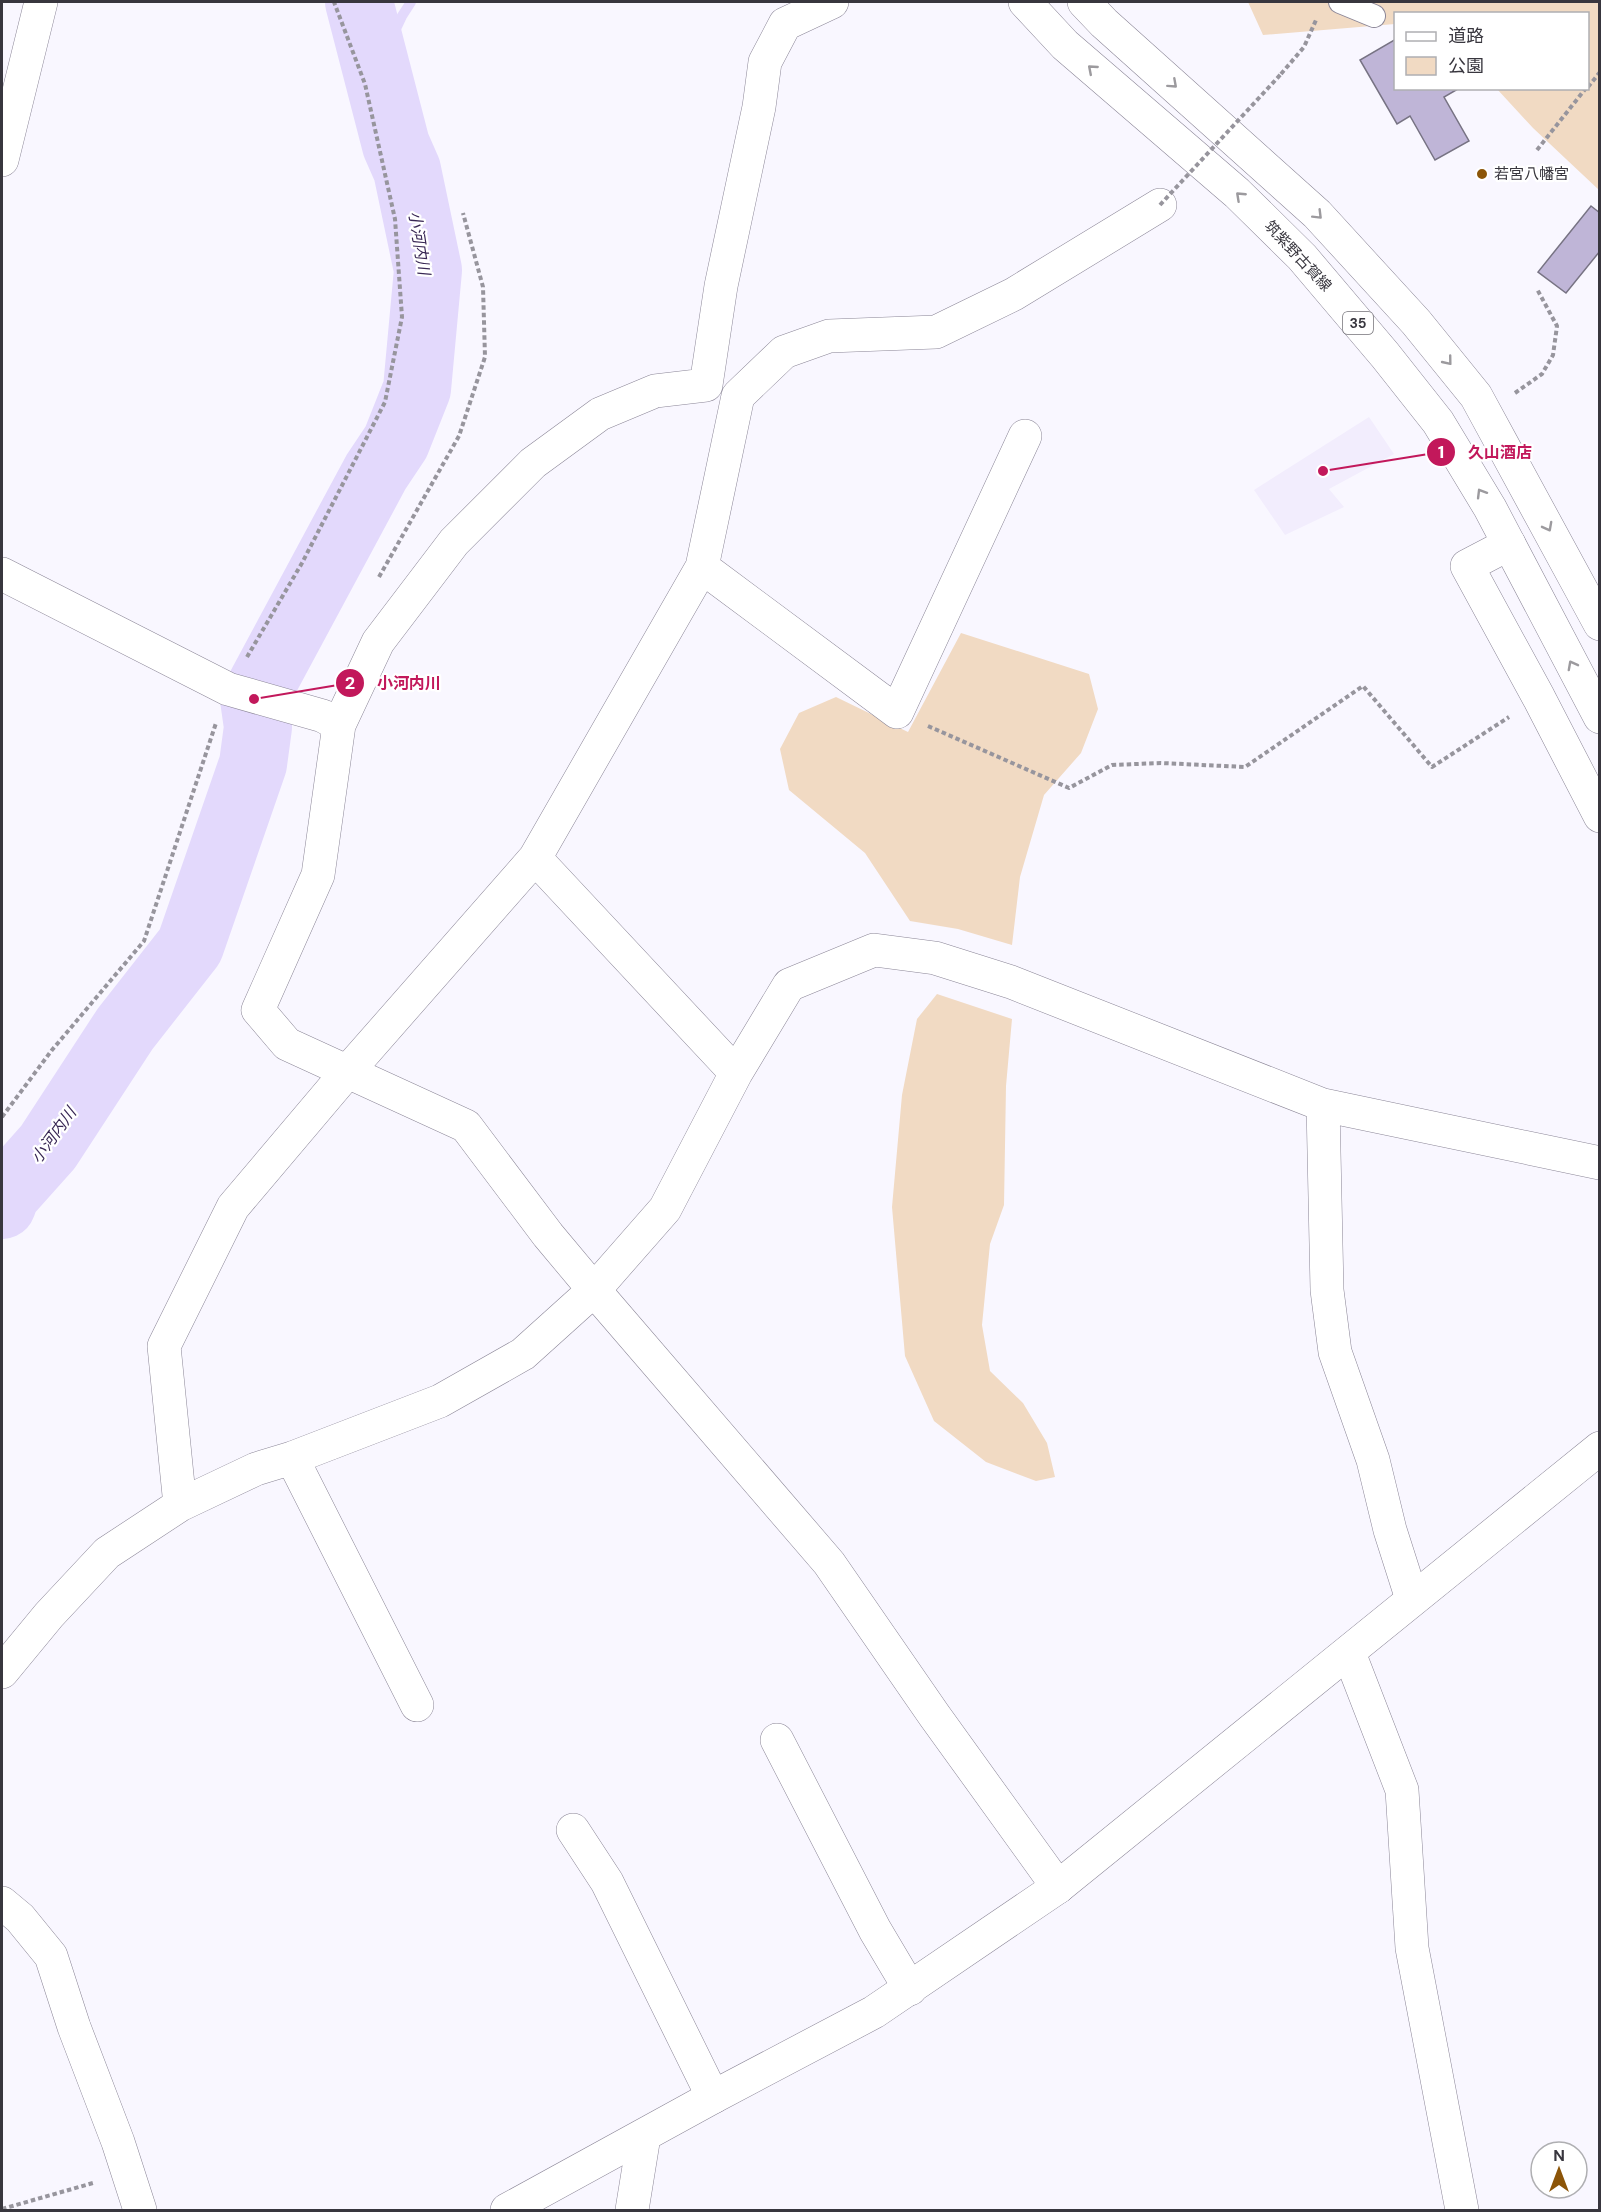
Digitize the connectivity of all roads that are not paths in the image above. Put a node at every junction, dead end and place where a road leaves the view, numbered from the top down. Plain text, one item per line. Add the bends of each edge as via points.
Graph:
1 (41, 2) edge
2 (832, 2) edge
3 (1025, 2) edge
4 (1084, 2) edge
5 (1330, 6) edge
6 (1374, 16) dead end
7 (2, 160) edge
8 (1160, 205) road end
9 (706, 385) junction
10 (738, 396) junction
11 (1025, 436) dead end
12 (1509, 543) junction
13 (702, 567) junction
14 (2, 574) edge
15 (1599, 624) edge
16 (1599, 717) edge
17 (331, 720) junction
18 (1599, 816) edge
19 (535, 858) junction
20 (348, 1071) junction
21 (736, 1073) junction
22 (1323, 1105) junction
23 (1599, 1163) edge
24 (594, 1290) junction
25 (1599, 1448) edge
26 (292, 1458) junction
27 (180, 1505) junction
28 (1412, 1599) junction
29 (1349, 1653) junction
30 (2, 1672) edge
31 (417, 1705) dead end
32 (777, 1740) dead end
33 (573, 1830) dead end
34 (1058, 1887) junction
35 (2, 1903) edge
36 (910, 1989) junction
37 (712, 2097) junction
38 (644, 2136) junction
39 (140, 2211) edge
40 (507, 2211) edge
41 (632, 2211) edge
42 (1462, 2211) edge

1 - 7 street
2 - 9 street via 785,24 765,62 721,286
12 -> 3 street, 筑紫野古賀線 / 35 via 1438,422 1302,257 1237,193 1065,45
4 -> 15 street via 1317,214 1416,322 1476,396
5 - 6 lane
8 - 10 street via 1014,294 936,332 829,336 784,352
9 - 10 street
9 - 17 street via 655,392 600,414 533,463 454,542 378,642
10 - 13 street
11 - 13 street via 897,712
16 -> 12 street, 筑紫野古賀線 / 35
12 - 18 street via 1467,566
13 - 19 street
14 - 17 street via 228,689
17 - 20 street via 318,875 258,1010 287,1044
19 - 20 street
19 - 21 street
20 - 24 street via 466,1126
20 - 27 street via 233,1207 164,1346
21 - 22 street via 789,986 874,950 935,958 1011,982
21 - 24 street via 666,1209
22 - 23 street
22 - 28 street via 1327,1290 1335,1352 1373,1460
24 - 26 street via 523,1354 440,1401
24 - 34 street via 829,1563
25 - 28 street
26 - 27 street via 256,1469
26 - 31 street
27 - 30 street via 107,1553
28 - 29 street
29 - 34 street
29 - 42 street via 1401,1790 1412,1948
32 - 36 street via 875,1930
33 - 37 street via 607,1882
34 - 36 street
35 - 39 street via 20,1918 51,1956
36 - 37 street
37 - 38 street
38 - 40 street
38 - 41 street

